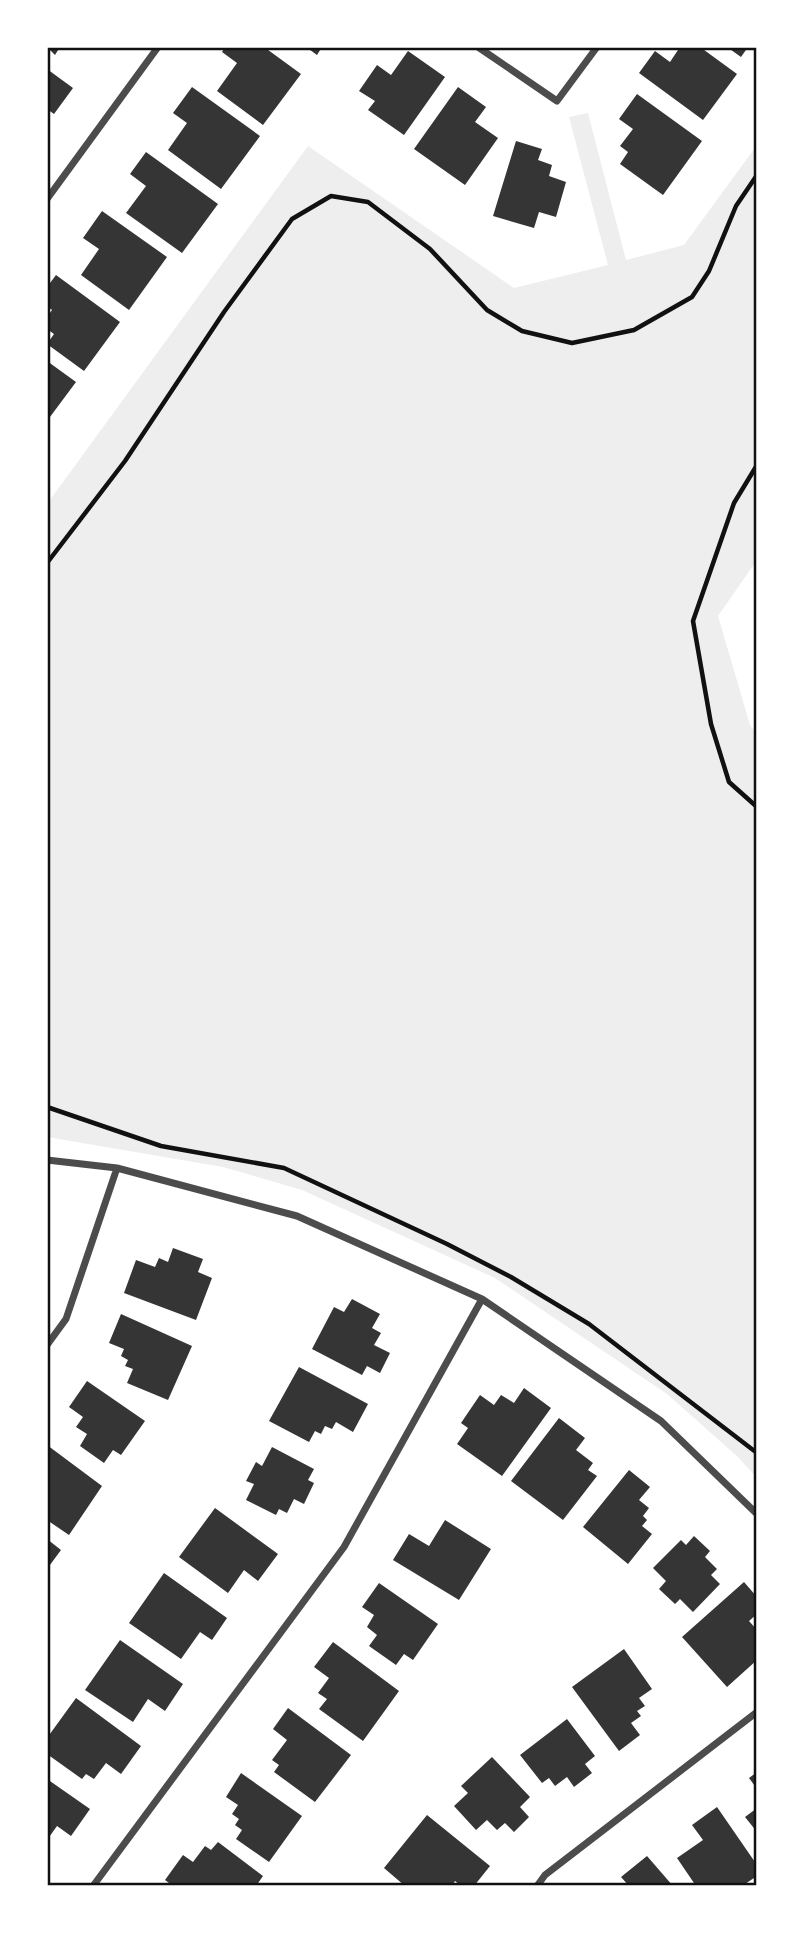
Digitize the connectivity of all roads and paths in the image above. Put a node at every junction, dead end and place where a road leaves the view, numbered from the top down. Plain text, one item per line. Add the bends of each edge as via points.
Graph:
1 (158, 47) edge
2 (478, 47) edge
3 (597, 47) edge
4 (757, 176) edge
5 (47, 199) edge
6 (757, 465) edge
7 (47, 563) edge
8 (757, 807) edge
9 (47, 1160) edge
10 (117, 1168) junction
11 (482, 1298) junction
12 (47, 1345) edge
13 (757, 1514) edge
14 (757, 1712) edge
15 (93, 1886) edge
16 (537, 1886) edge

1 - 5 street
2 - 3 street via 557,101
4 - 7 path via 736,206 709,271 691,297 635,330 572,343 522,331 486,310 430,248 368,202 331,196 292,219 125,461
6 - 8 path via 734,503 694,621 711,724 729,782
9 - 10 street
10 - 11 street via 297,1216
10 - 12 street via 66,1319
11 - 13 street via 662,1421
11 - 15 street via 344,1546
14 - 16 street via 545,1875

